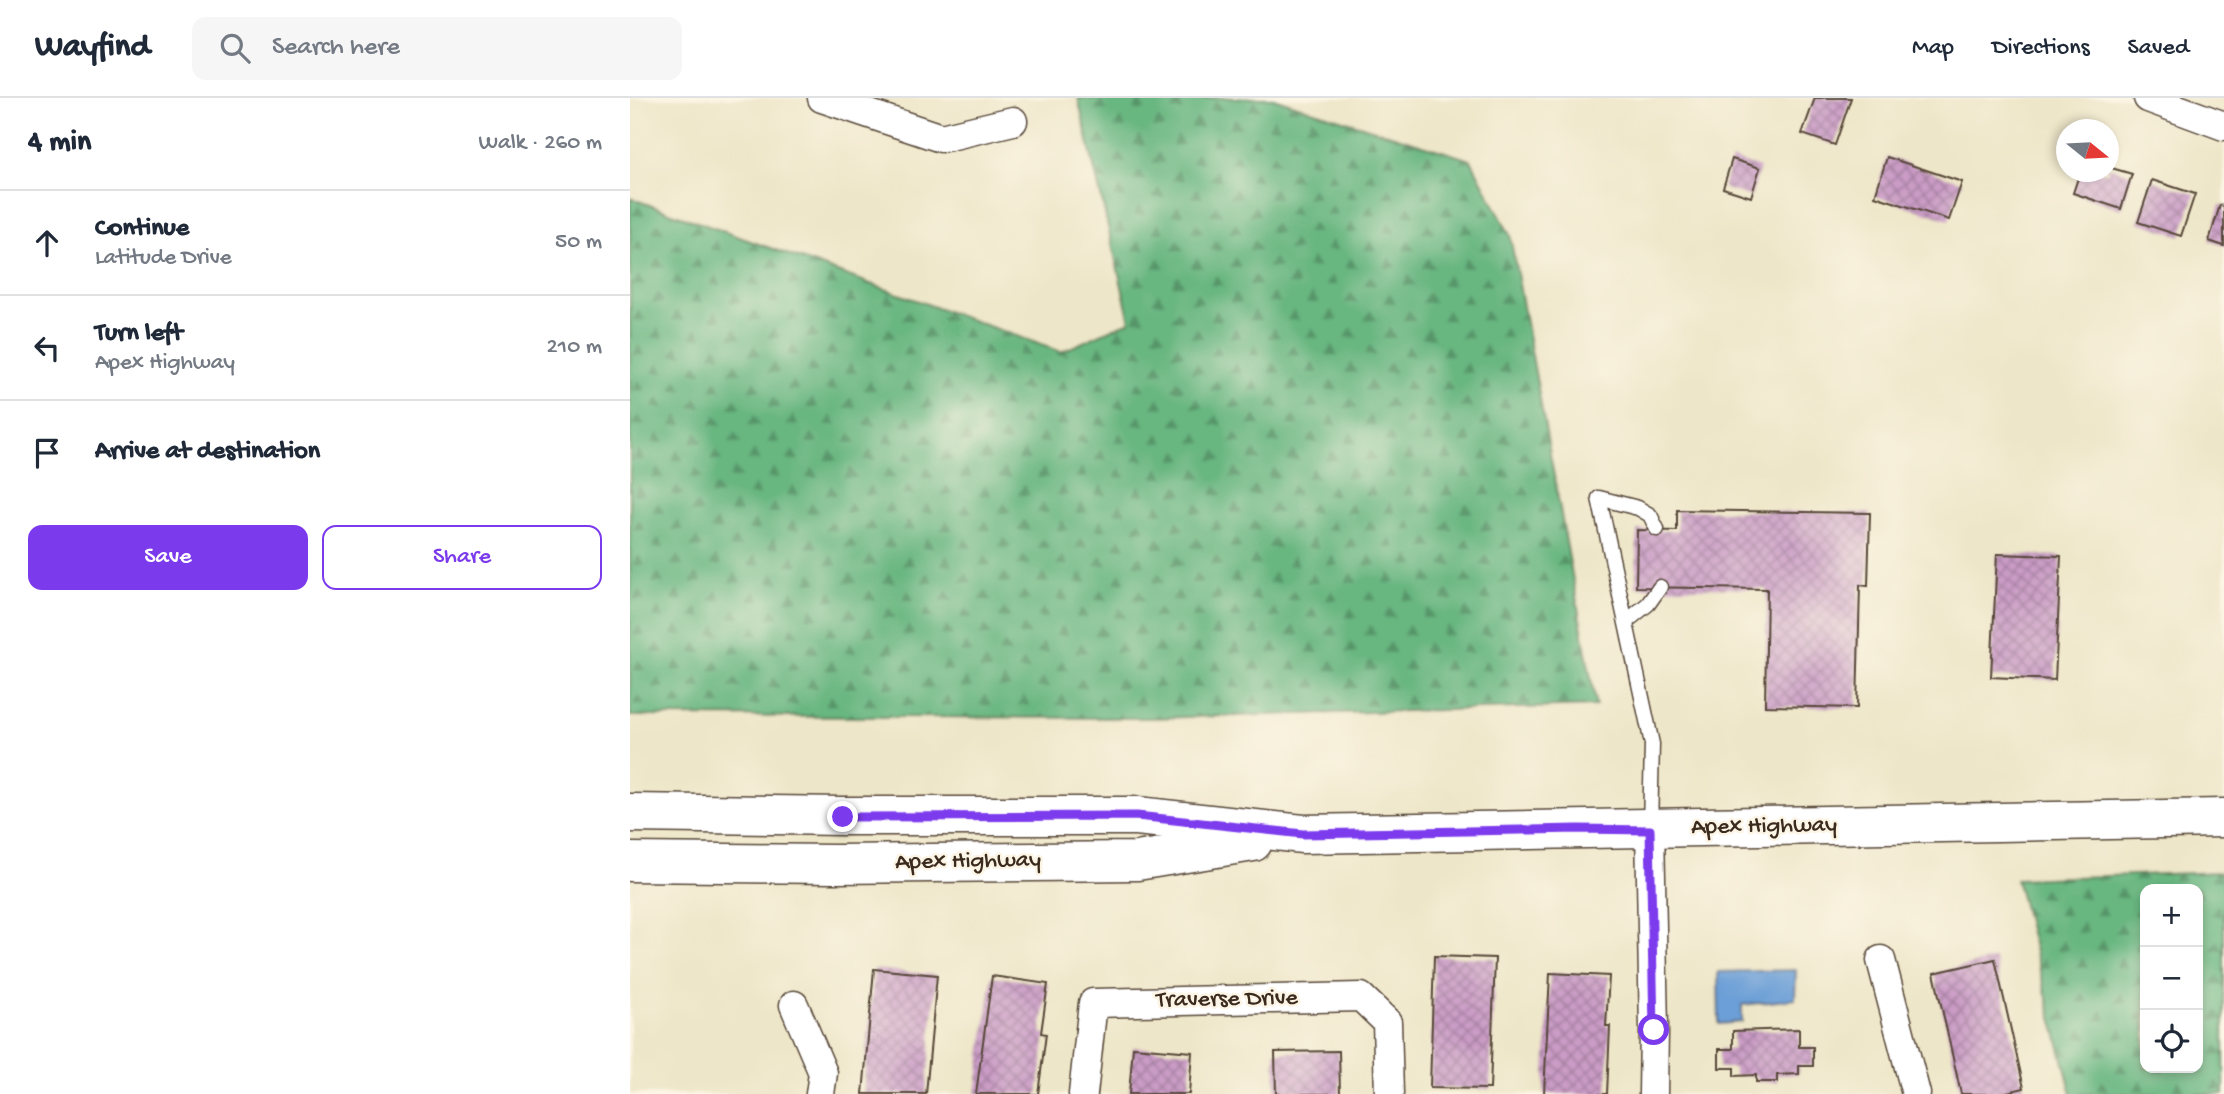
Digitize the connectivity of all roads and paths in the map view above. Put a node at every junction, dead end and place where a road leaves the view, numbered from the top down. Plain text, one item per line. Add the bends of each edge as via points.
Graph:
1 (822, 98) edge
2 (2148, 98) edge
3 (1013, 121) dead end
4 (2224, 126) edge
5 (1657, 529) dead end
6 (1660, 587) dead end
7 (1627, 621) junction
8 (630, 813) edge
9 (2224, 818) edge
10 (1650, 830) junction
11 (1303, 834) junction
12 (630, 862) edge
13 (1881, 960) dead end
14 (794, 1005) dead end
15 (820, 1094) edge
16 (1083, 1094) edge
17 (1389, 1094) edge
18 (1653, 1094) edge
19 (1916, 1094) edge

1 - 3 street via 941,138
2 - 4 street
5 - 7 lane via 1650,515 1638,508 1599,498
6 - 7 lane
7 - 10 lane via 1653,744
8 - 11 main road, Apex Highway via 1137,816
9 - 10 main road, Apex Highway
10 - 11 main road, Apex Highway
10 - 18 street
11 - 12 main road, Apex Highway via 1136,860
13 - 19 street
14 - 15 street via 823,1073
16 - 17 street, Traverse Drive via 1093,1003 1361,997 1387,1022

